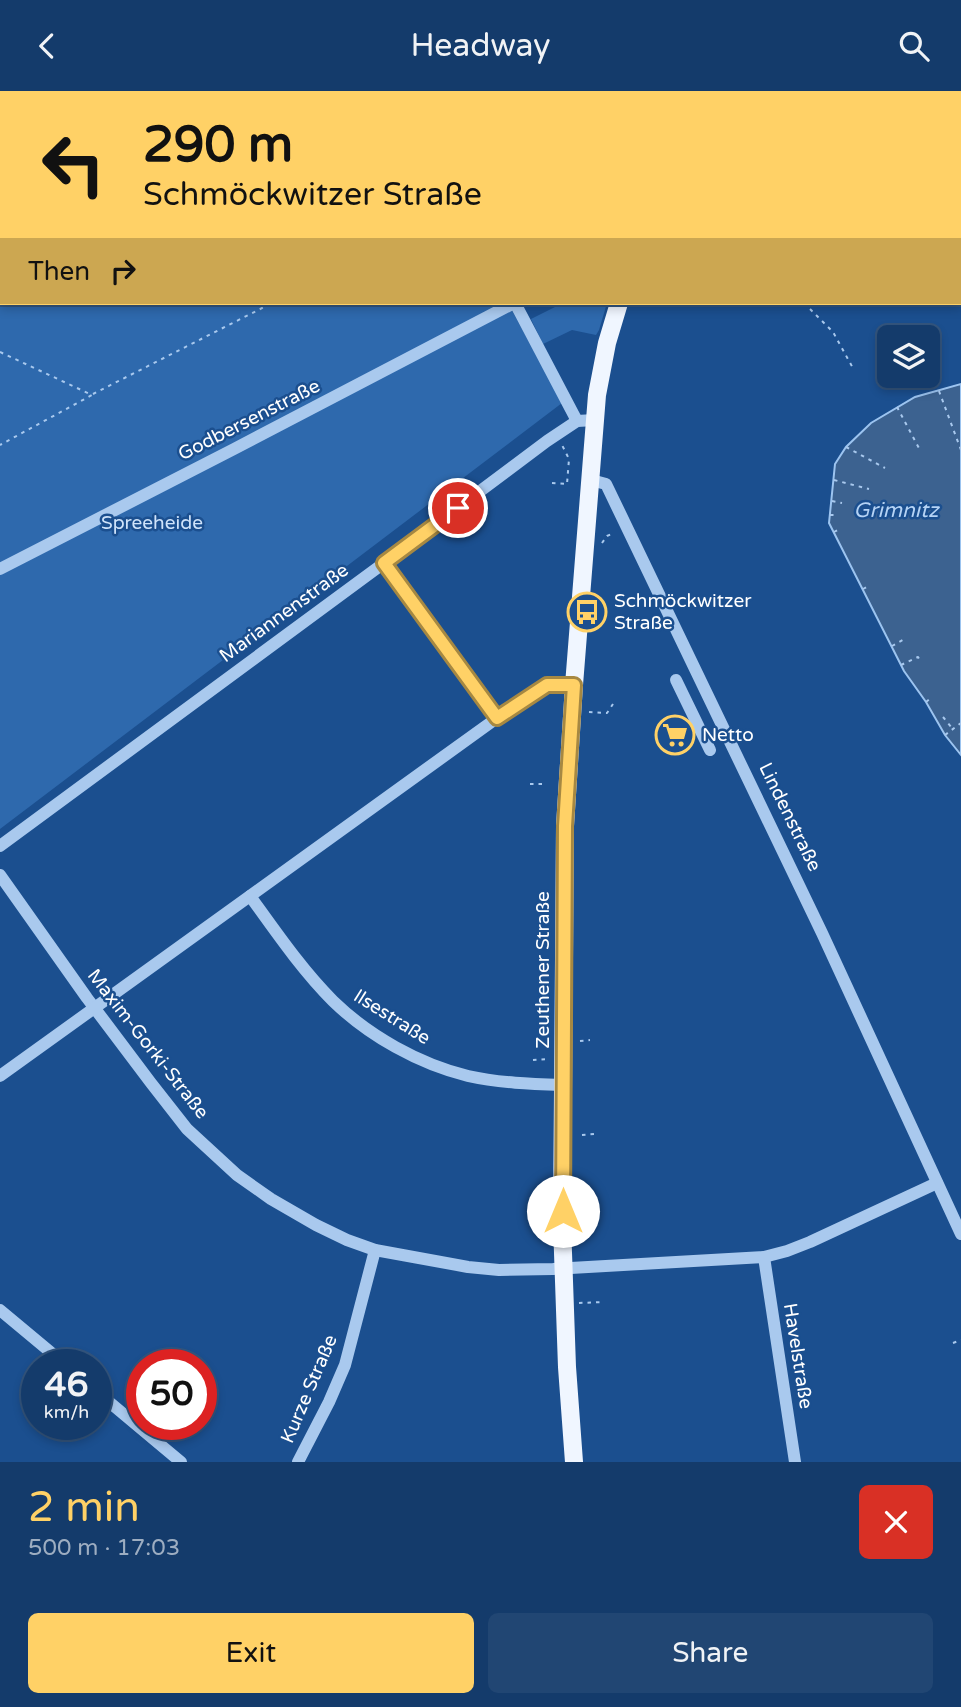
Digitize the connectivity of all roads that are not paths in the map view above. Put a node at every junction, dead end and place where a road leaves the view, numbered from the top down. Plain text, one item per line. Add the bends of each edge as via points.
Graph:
1 (511, 305) edge
2 (516, 305) edge
3 (618, 305) edge
4 (586, 420) junction
5 (591, 479) junction
6 (384, 563) junction
7 (0, 569) edge
8 (676, 680) dead end
9 (574, 685) junction
10 (497, 718) junction
11 (710, 750) dead end
12 (0, 846) edge
13 (0, 875) edge
14 (250, 896) junction
15 (99, 1013) junction
16 (0, 1076) edge
17 (564, 1085) junction
18 (937, 1183) junction
19 (961, 1234) edge
20 (375, 1250) junction
21 (764, 1257) junction
22 (564, 1269) junction
23 (0, 1310) edge
24 (47, 1349) edge
25 (112, 1404) edge
26 (181, 1462) edge
27 (298, 1462) edge
28 (574, 1462) edge
29 (795, 1462) edge

1 - 7 street, Godbersenstraße
2 - 4 street
3 - 4 main road
4 - 5 main road
4 - 6 street, Mariannenstraße via 556,435
5 - 9 main road, Zeuthener Straße
5 - 18 street, Lindenstraße via 606,484
6 - 10 street
6 - 12 street, Mariannenstraße
8 - 11 street
9 - 10 street via 547,685
9 - 17 main road, Zeuthener Straße via 565,826
10 - 14 street
13 - 15 street, Maxim-Gorki-Straße
14 - 15 street
14 - 17 street, Ilsestraße via 333,1001 386,1041 467,1076
15 - 16 street
15 - 20 street, Maxim-Gorki-Straße via 187,1129 237,1175 316,1225
17 - 22 main road, Zeuthener Straße
18 - 19 street, Lindenstraße
18 - 21 street, Maxim-Gorki-Straße via 810,1242
20 - 22 street, Maxim-Gorki-Straße via 495,1270
20 - 27 street, Kurze Straße via 345,1365
21 - 22 street, Maxim-Gorki-Straße
21 - 29 street, Havelstraße
22 - 28 main road, Zeuthener Straße
23 - 24 street
25 - 26 street

